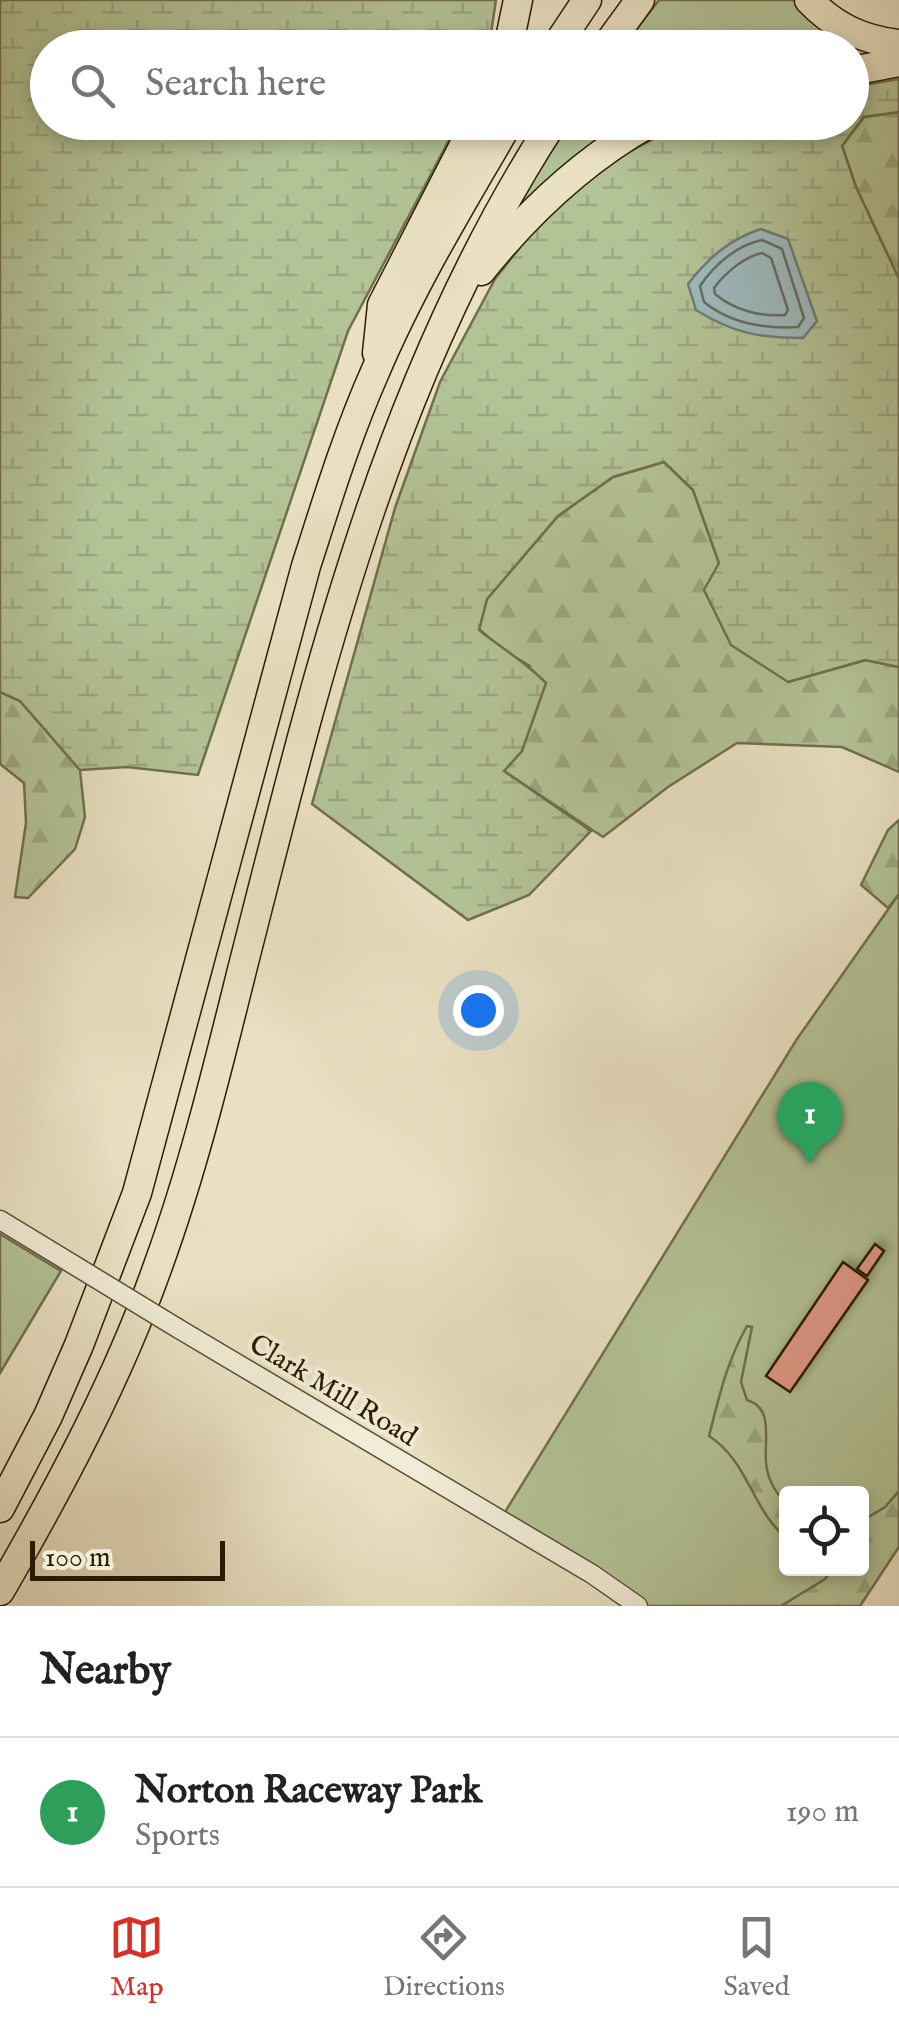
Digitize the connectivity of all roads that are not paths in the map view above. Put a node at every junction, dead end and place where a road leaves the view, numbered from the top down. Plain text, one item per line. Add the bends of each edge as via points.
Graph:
1 (518, 0) edge
2 (587, 0) edge
3 (640, 0) edge
4 (809, 0) edge
5 (512, 30) edge
6 (567, 30) edge
7 (618, 30) edge
8 (848, 30) edge
9 (869, 39) edge
10 (899, 44) edge
11 (899, 62) edge
12 (869, 67) edge
13 (467, 140) edge
14 (498, 140) edge
15 (543, 140) edge
16 (622, 140) edge
17 (440, 329) junction
18 (376, 370) junction
19 (0, 1220) edge
20 (0, 1508) edge
21 (0, 1591) edge
22 (638, 1606) edge

1 - 5 highway
2 - 6 highway
3 - 7 highway
4 - 8 highway
9 - 10 highway
11 - 12 highway
13 - 18 highway via 382,305
14 - 18 highway
15 - 17 highway
16 - 17 highway via 538,206
17 - 21 highway via 354,554 200,1134 158,1266 92,1417
18 - 20 highway via 306,566 137,1193 72,1363
19 - 22 street, Clark Mill Road, bridge

